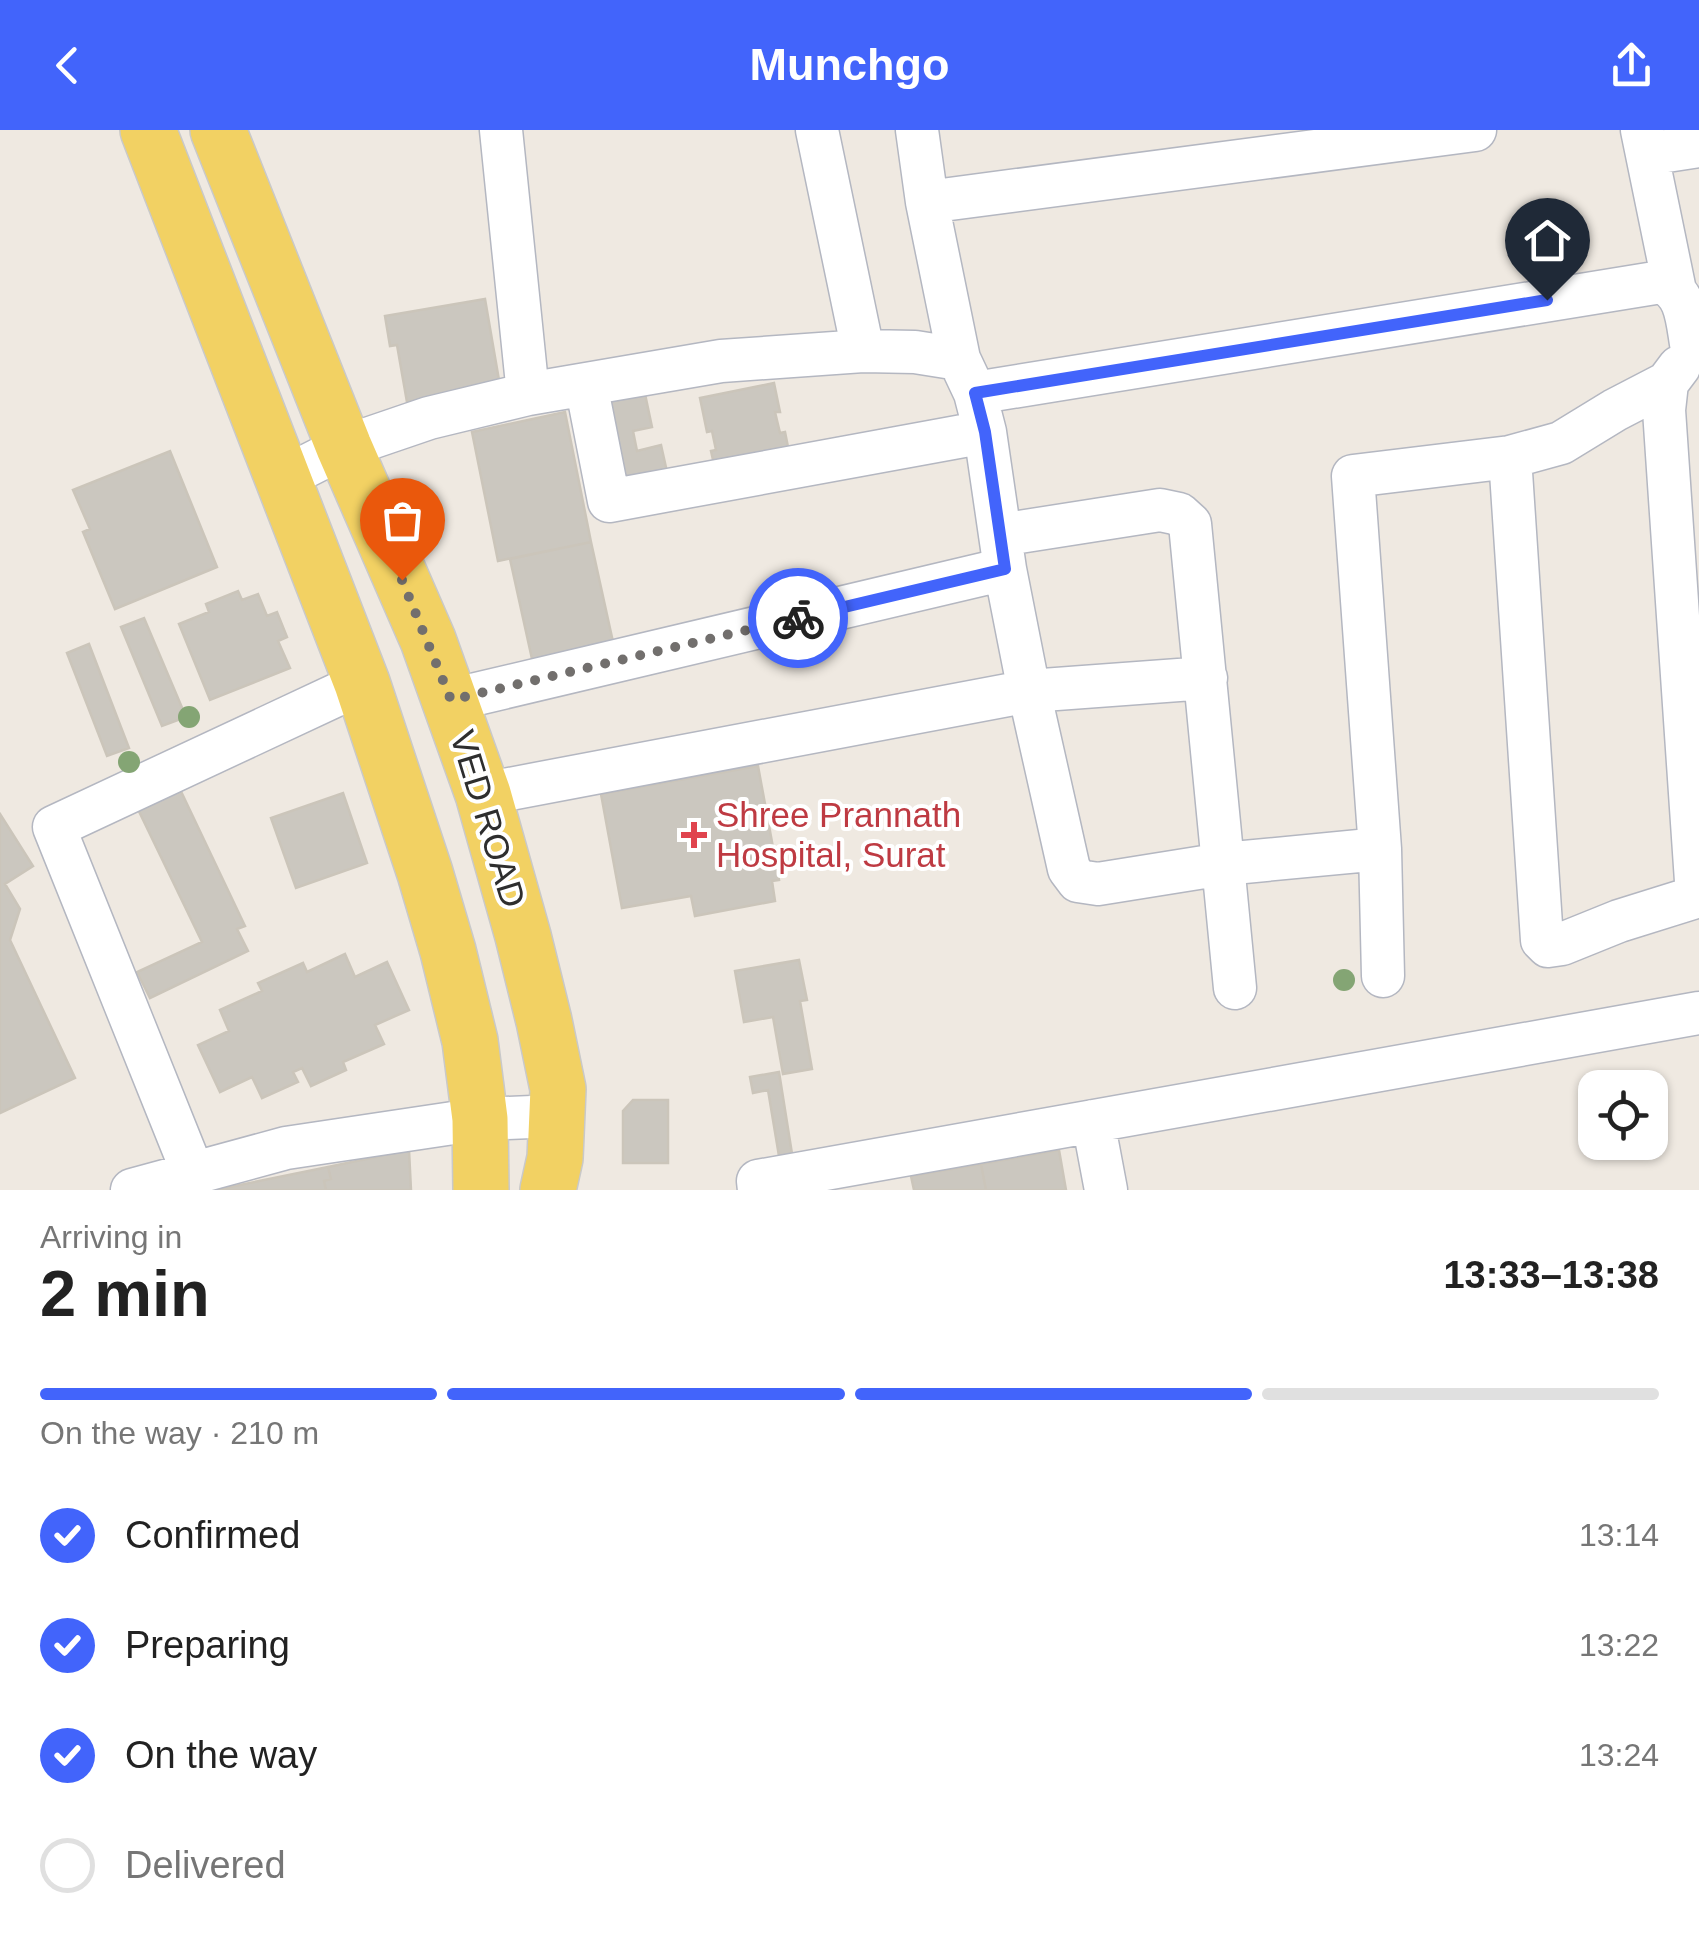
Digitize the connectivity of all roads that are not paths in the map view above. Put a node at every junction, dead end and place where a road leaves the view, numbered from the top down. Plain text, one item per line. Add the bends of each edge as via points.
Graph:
1 (148, 130) edge
2 (218, 130) edge
3 (501, 130) edge
4 (818, 130) edge
5 (917, 130) edge
6 (1475, 130) edge
7 (1645, 142) edge
8 (1699, 146) edge
9 (927, 202) junction
10 (1674, 286) junction
11 (1696, 348) edge
12 (864, 351) junction
13 (1667, 383) junction
14 (586, 384) junction
15 (528, 394) junction
16 (973, 395) junction
17 (344, 447) junction
18 (1510, 457) junction
19 (282, 479) junction
20 (1002, 552) junction
21 (1206, 678) junction
22 (362, 683) junction
23 (1029, 691) junction
24 (451, 700) junction
25 (483, 794) junction
26 (1380, 849) junction
27 (1223, 864) junction
28 (1698, 896) edge
29 (1383, 976) dead end
30 (1235, 988) dead end
31 (1699, 1014) edge
32 (556, 1116) junction
33 (480, 1118) junction
34 (1093, 1121) junction
35 (193, 1173) junction
36 (132, 1190) edge
37 (481, 1190) edge
38 (548, 1190) edge
39 (759, 1190) edge
40 (1106, 1190) edge

1 - 19 main road
2 - 17 main road, VED ROAD
3 - 15 street
4 - 12 street
5 - 9 street
6 - 9 street
7 - 8 street
7 - 10 street
9 - 16 street
10 - 11 street
10 - 16 street via 1661,282
11 - 13 street
12 - 14 street via 721,361
12 - 16 street via 914,352
13 - 18 street via 1561,443
13 - 28 street
14 - 15 street
14 - 16 street via 608,502
15 - 17 street
16 - 20 street
17 - 19 street
17 - 24 main road, VED ROAD
18 - 26 street via 1354,476
18 - 28 street via 1542,940 1562,944
19 - 22 main road
20 - 21 street via 1160,510 1179,514 1192,535
20 - 23 street
20 - 24 street
21 - 23 street
21 - 27 street
22 - 33 main road via 448,951
22 - 35 street via 54,827
23 - 25 street
23 - 27 street via 1069,870 1078,882
24 - 25 main road, VED ROAD
25 - 32 main road, VED ROAD via 544,1021 558,1089
26 - 27 street
26 - 29 street
27 - 30 street
31 - 34 street
32 - 33 street
32 - 38 main road, VED ROAD
33 - 35 street via 286,1148
33 - 37 main road
34 - 39 street via 758,1181
34 - 40 street
35 - 36 street

